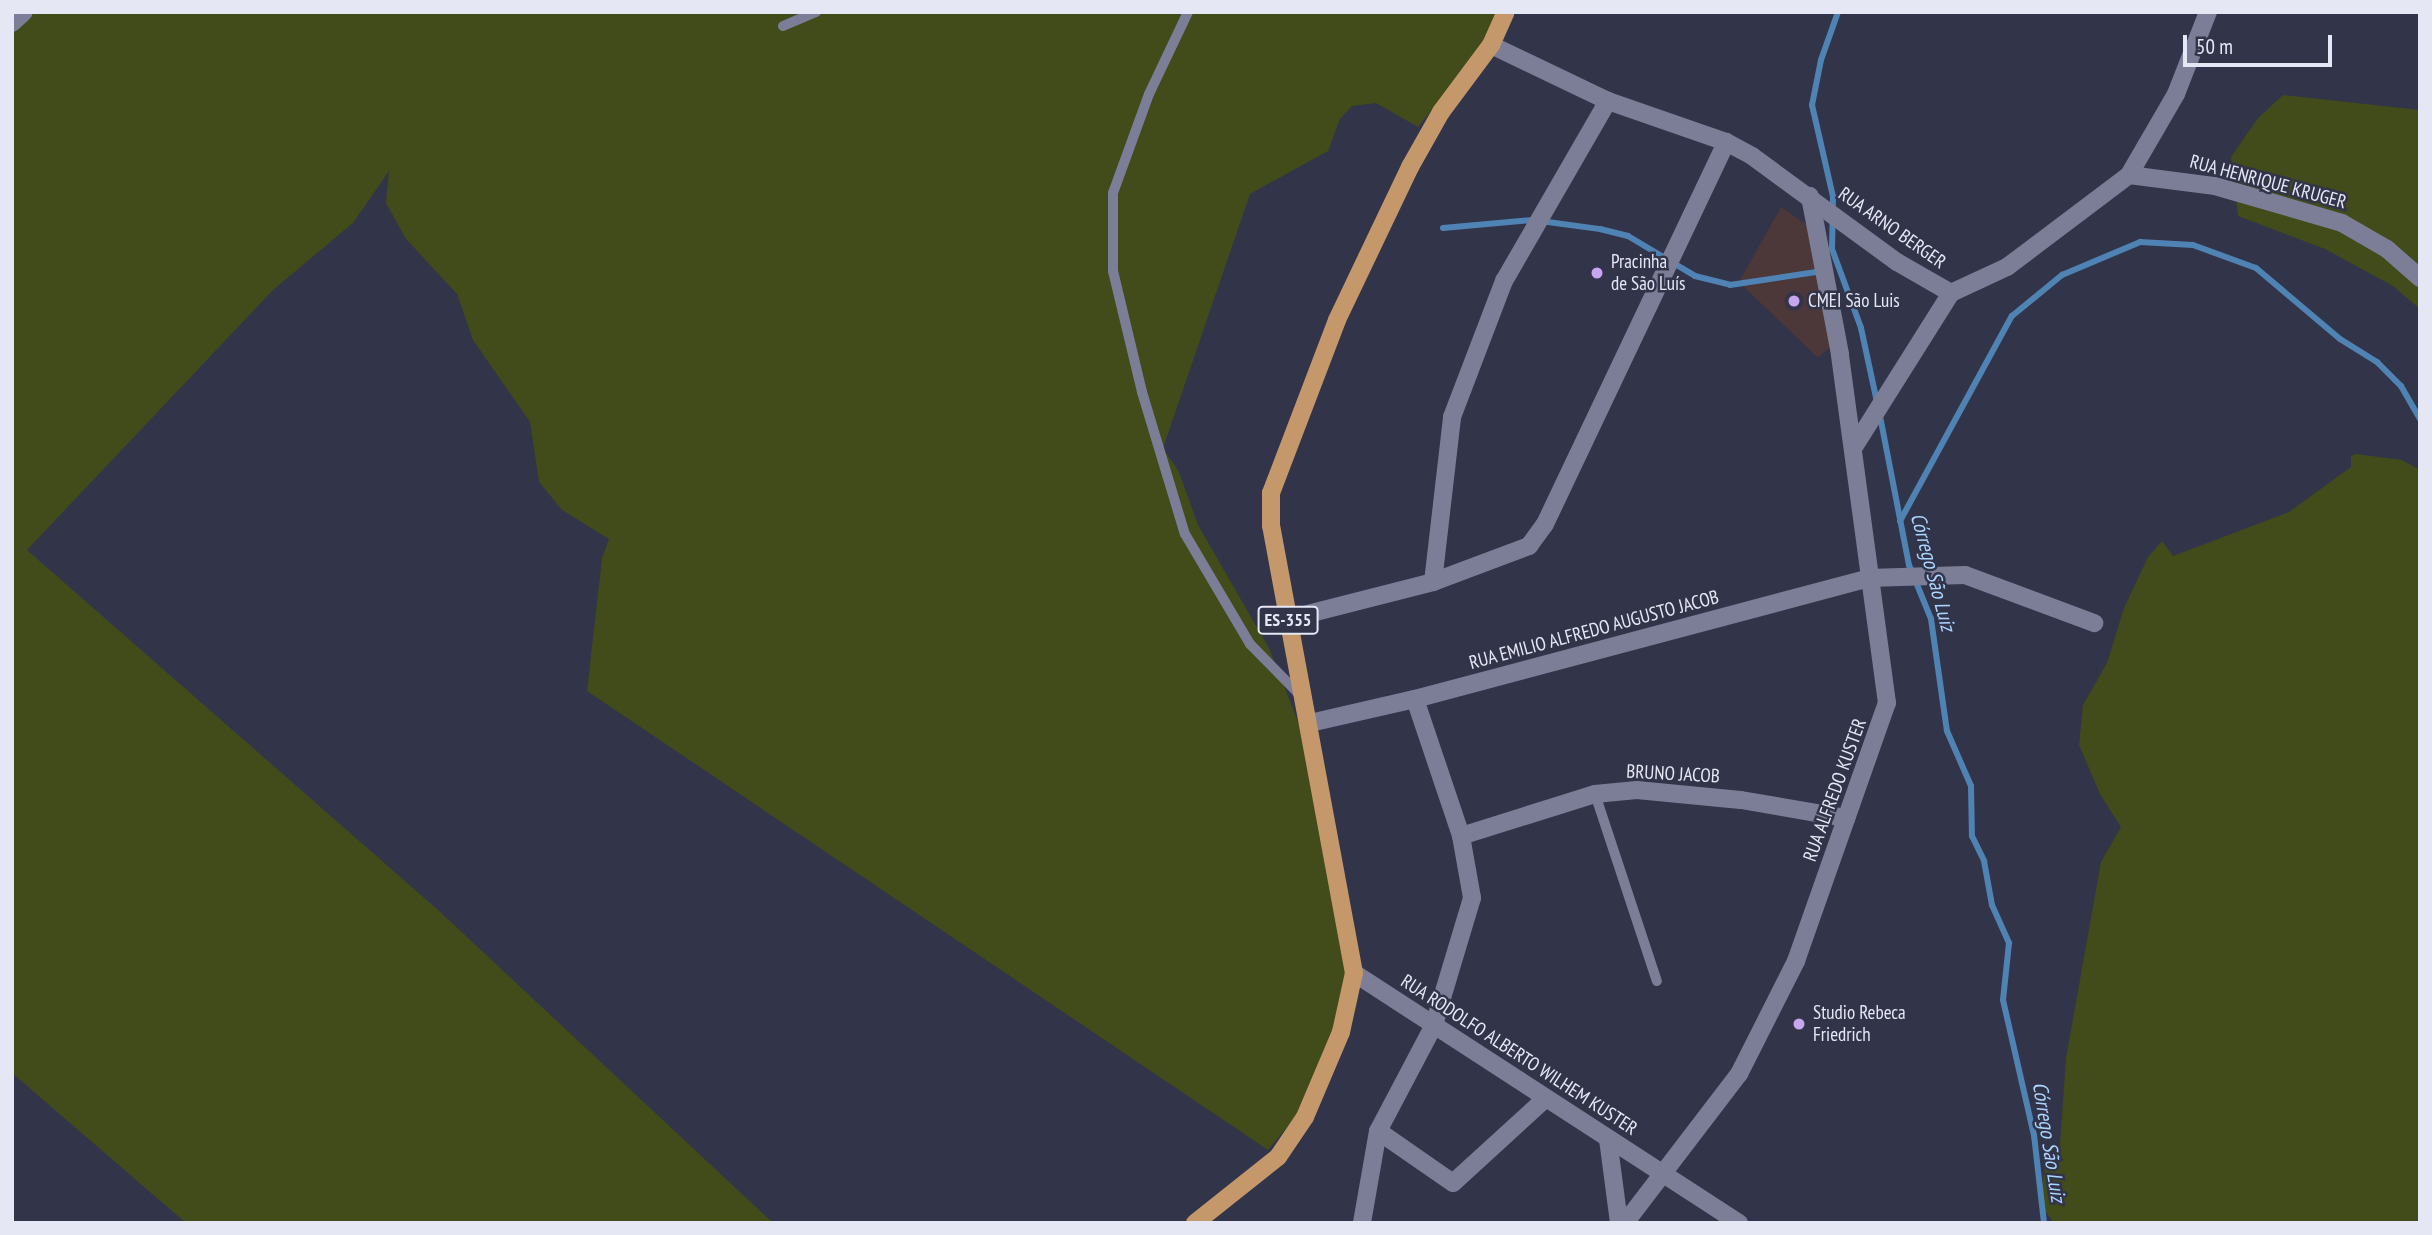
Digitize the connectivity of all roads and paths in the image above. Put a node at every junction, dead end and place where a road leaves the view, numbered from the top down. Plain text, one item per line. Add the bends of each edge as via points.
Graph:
1 (24, 12) edge
2 (816, 12) edge
3 (1188, 12) edge
4 (1506, 12) edge
5 (2208, 12) edge
6 (12, 23) edge
7 (783, 26) dead end
8 (1491, 45) junction
9 (1608, 101) junction
10 (1726, 142) junction
11 (2129, 175) junction
12 (1810, 196) junction
13 (2420, 278) edge
14 (1951, 293) junction
15 (1854, 447) junction
16 (1869, 578) junction
17 (1433, 582) junction
18 (1288, 619) junction
19 (2094, 623) dead end
20 (1415, 699) junction
21 (1305, 700) junction
22 (1310, 723) junction
23 (1595, 794) junction
24 (1846, 818) junction
25 (1461, 836) junction
26 (1354, 973) junction
27 (1657, 981) dead end
28 (1434, 1025) junction
29 (1545, 1099) junction
30 (1378, 1131) junction
31 (1608, 1139) junction
32 (1662, 1173) junction
33 (1195, 1223) edge
34 (1362, 1223) edge
35 (1619, 1223) edge
36 (1625, 1223) edge
37 (1739, 1223) edge

1 - 6 street
2 - 7 lane
3 - 21 lane via 1149,94 1113,193 1113,271 1142,392 1185,534 1250,644
4 - 8 main road, ES-355
5 - 11 street, RUA ARNO BERGER via 2176,94
8 - 9 street, RUA ARNO BERGER
8 - 18 main road, ES-355 via 1441,112 1410,167 1337,320 1279,464 1271,493 1271,526
9 - 10 street, RUA ARNO BERGER
9 - 17 street via 1504,281 1452,417
10 - 12 street, RUA ARNO BERGER
10 - 17 street via 1537,537 1520,551
11 - 13 street, RUA HENRIQUE KRUGER via 2215,186 2343,223 2387,248
11 - 14 street, RUA ARNO BERGER via 2007,267
12 - 14 street, RUA ARNO BERGER via 1897,262
12 - 15 street, RUA ALFREDO KUSTER
14 - 15 street
15 - 16 street, RUA ALFREDO KUSTER
16 - 19 street, RUA EMILIO ALFREDO AUGUSTO JACOB via 1938,572 1978,579
16 - 20 street, RUA EMILIO ALFREDO AUGUSTO JACOB
16 - 24 street, RUA ALFREDO KUSTER via 1888,681 1887,703
17 - 18 street
18 - 21 main road, ES-355
20 - 22 street, RUA EMILIO ALFREDO AUGUSTO JACOB
20 - 25 street
21 - 22 main road, ES-355
22 - 26 main road, ES-355
23 - 24 street, BRUNO JACOB via 1637,790 1741,800
23 - 25 street, BRUNO JACOB
23 - 27 lane
24 - 32 street, RUA ALFREDO KUSTER via 1796,961 1739,1074
25 - 28 street via 1472,898
26 - 28 street, RUA RODOLFO ALBERTO WILHEM KUSTER
26 - 33 main road, ES-355 via 1341,1032 1306,1117 1278,1157
28 - 29 street, RUA RODOLFO ALBERTO WILHEM KUSTER
28 - 30 street
29 - 30 street via 1453,1183
29 - 31 street, RUA RODOLFO ALBERTO WILHEM KUSTER
30 - 34 street
31 - 32 street, RUA RODOLFO ALBERTO WILHEM KUSTER
31 - 35 street
32 - 36 street, RUA ALFREDO KUSTER
32 - 37 street, RUA RODOLFO ALBERTO WILHEM KUSTER

